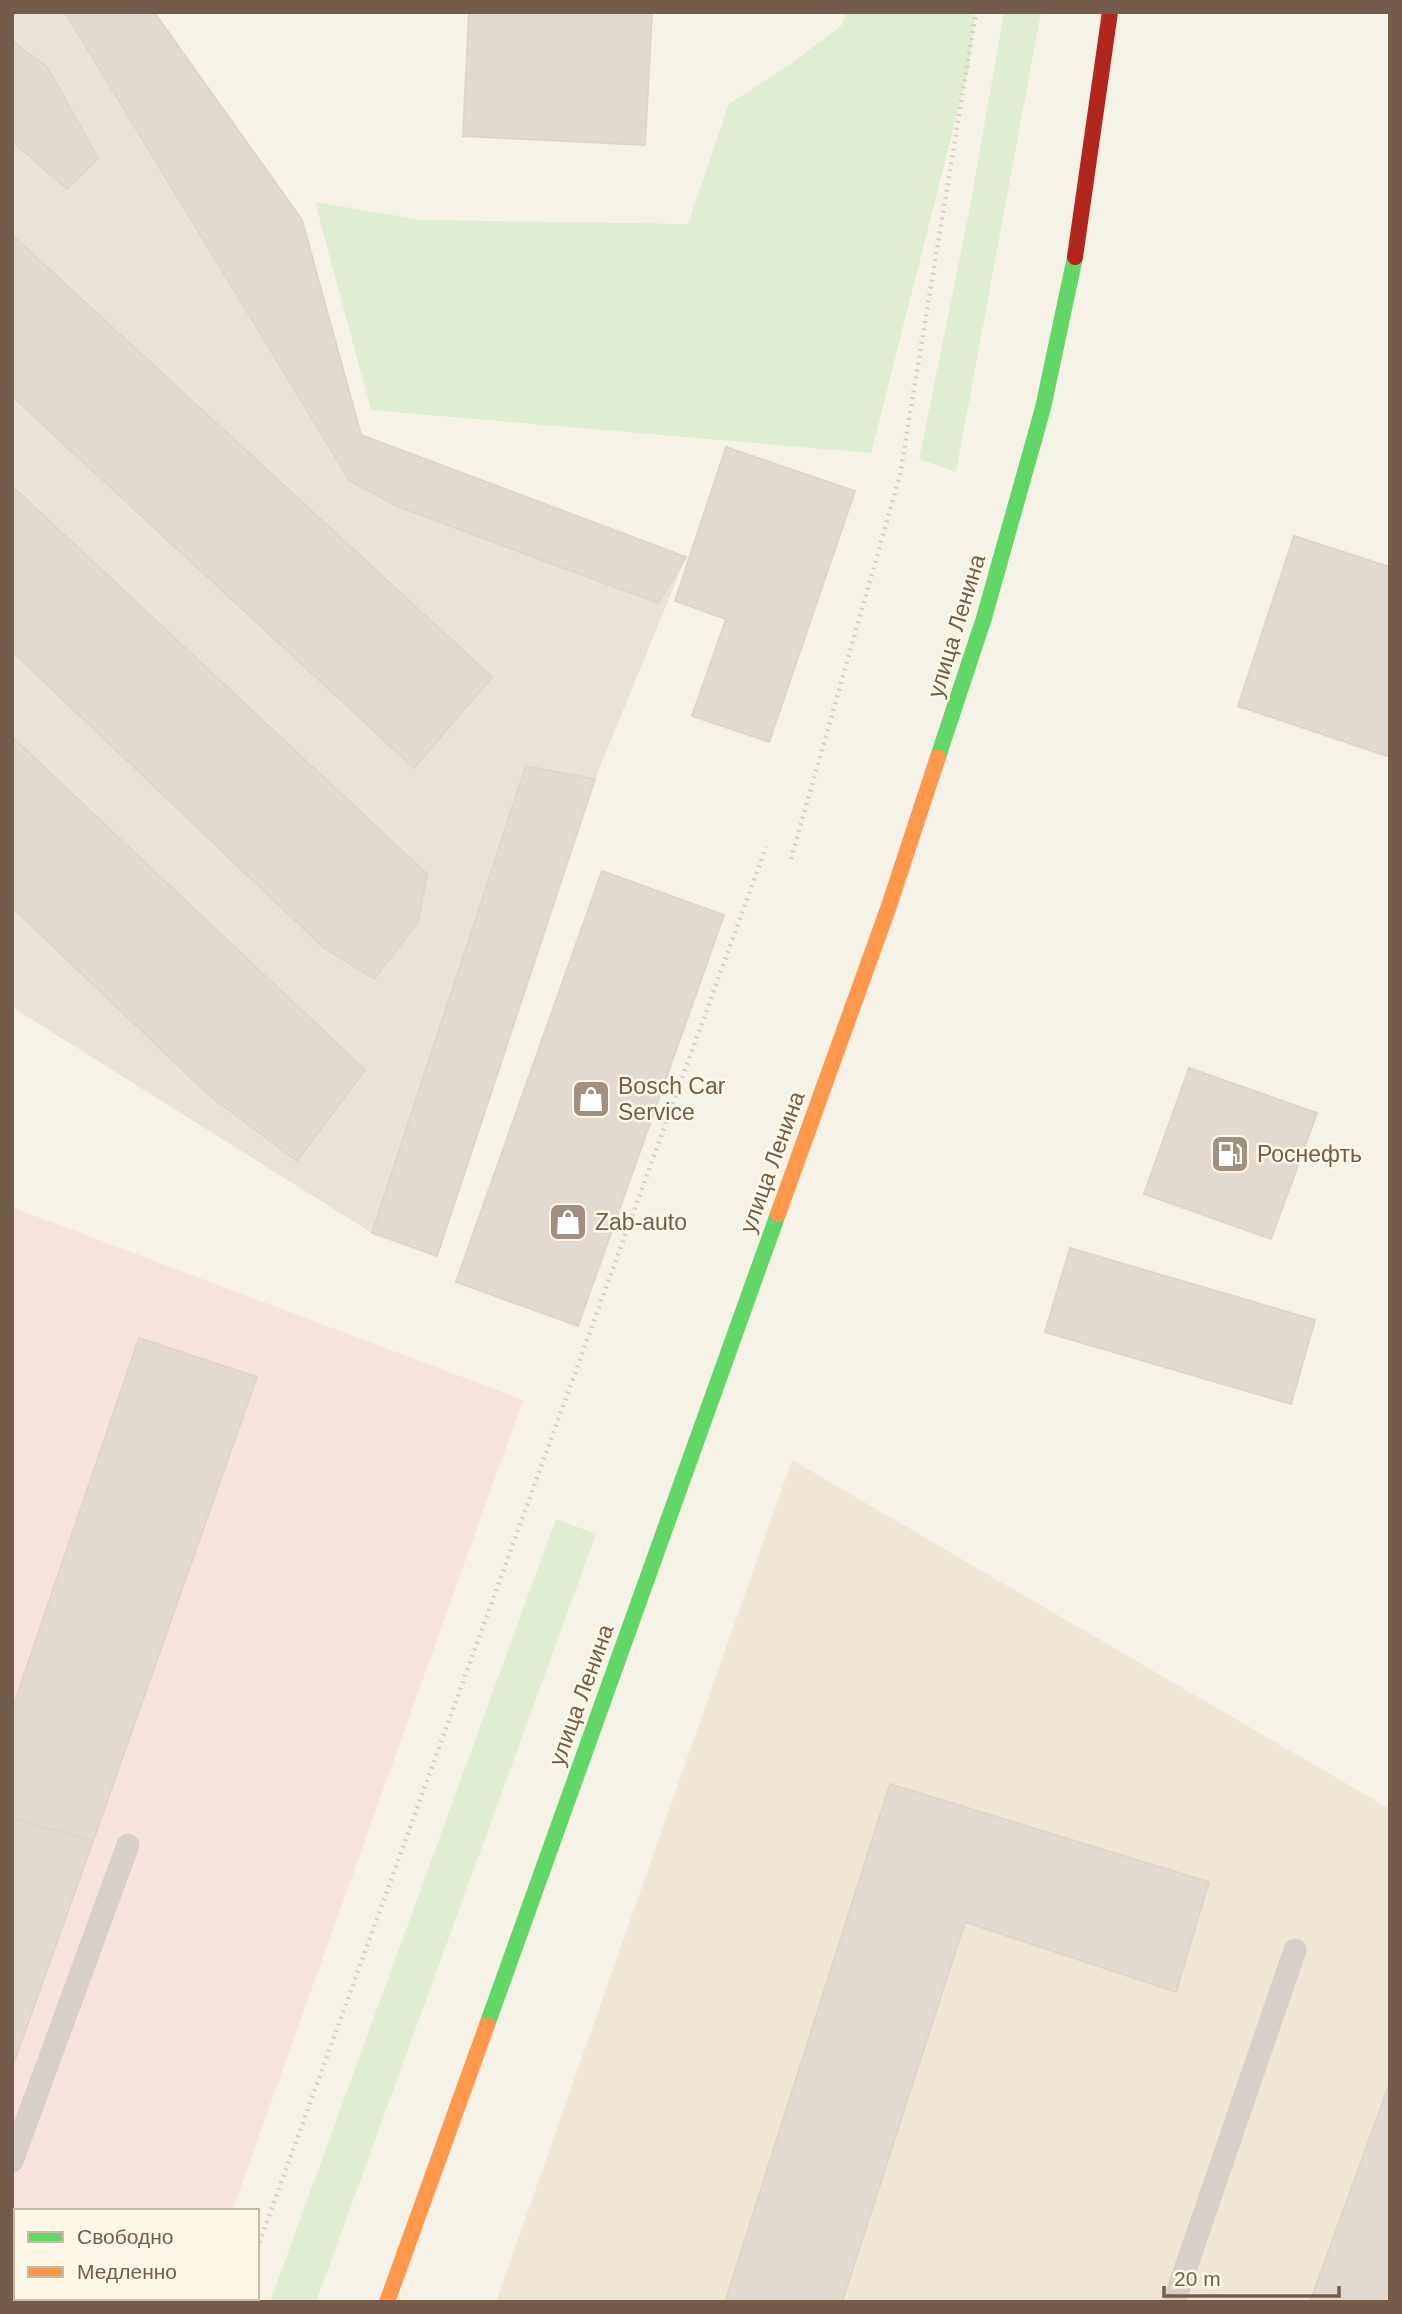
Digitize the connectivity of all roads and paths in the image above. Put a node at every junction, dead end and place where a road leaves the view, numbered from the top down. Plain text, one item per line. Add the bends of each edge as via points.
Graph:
1 (976, 12) edge
2 (1110, 12) edge
3 (766, 847) dead end
4 (791, 859) dead end
5 (128, 1845) dead end
6 (1295, 1950) dead end
7 (12, 2161) edge
8 (259, 2243) edge
9 (387, 2302) edge
10 (1174, 2302) edge

1 - 4 path via 900,475
2 - 9 main road, улица Ленина via 1080,236 1043,408 984,618 889,906
3 - 8 path
5 - 7 lane
6 - 10 lane

